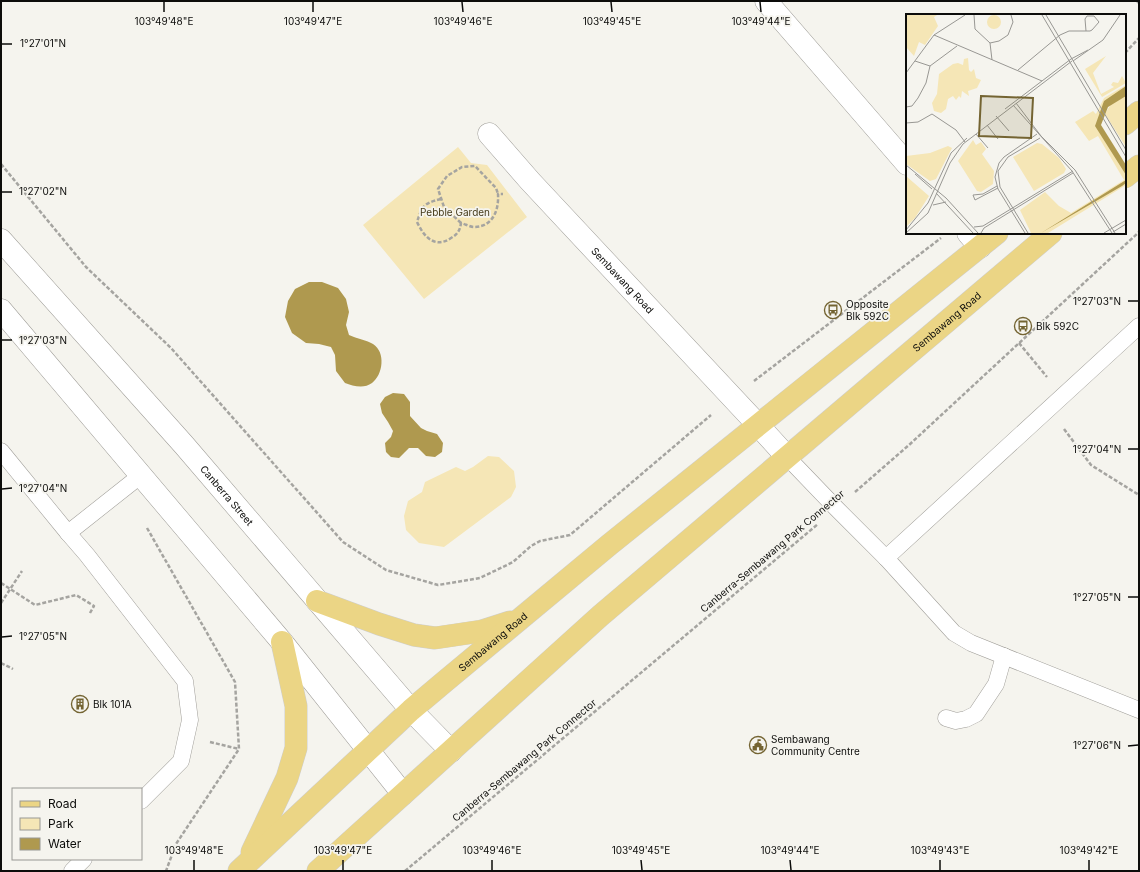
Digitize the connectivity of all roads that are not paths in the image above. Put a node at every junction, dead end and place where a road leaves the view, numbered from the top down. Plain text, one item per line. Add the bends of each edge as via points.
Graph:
1 (766, 1) edge
2 (1139, 112) edge
3 (1126, 123) edge
4 (489, 134) dead end
5 (906, 163) edge
6 (1139, 166) edge
7 (1126, 176) edge
8 (994, 234) edge
9 (1050, 234) edge
10 (1, 240) edge
11 (974, 240) edge
12 (1, 310) edge
13 (1139, 326) edge
14 (758, 425) junction
15 (1, 451) edge
16 (788, 458) junction
17 (132, 482) junction
18 (68, 533) junction
19 (886, 558) junction
20 (317, 601) junction
21 (519, 619) junction
22 (282, 642) junction
23 (1004, 656) junction
24 (411, 710) junction
25 (1139, 710) edge
26 (946, 718) dead end
27 (368, 750) junction
28 (451, 751) junction
29 (403, 794) junction
30 (142, 800) edge
31 (83, 860) edge
32 (242, 868) edge
33 (72, 871) edge
34 (318, 871) edge

1 - 5 street
2 - 3 main road
4 - 14 street, Sembawang Road
6 - 7 main road
8 - 11 main road, Sembawang Road
9 - 16 main road, Sembawang Road
10 - 20 street, Canberra Street via 184,445
11 - 14 main road, Sembawang Road
12 - 17 street
13 - 19 lane
14 - 16 street, Sembawang Road
14 - 21 main road, Sembawang Road
15 - 18 lane
16 - 19 lane
16 - 28 main road, Sembawang Road via 600,616
17 - 18 lane
17 - 22 street
18 - 30 lane via 186,681 190,720 181,761
19 - 23 lane via 954,633 971,644
20 - 21 main road via 414,635 435,638 482,631
20 - 24 street, Canberra Street
21 - 24 main road, Sembawang Road
22 - 27 street
22 - 32 main road via 296,706 296,748 287,778
23 - 25 lane
23 - 26 lane via 996,684 976,714 956,721
24 - 27 main road, Sembawang Road
24 - 28 street, Canberra Street
27 - 29 street
27 - 32 main road, Sembawang Road
28 - 29 main road, Sembawang Road
29 - 34 main road, Sembawang Road
31 - 33 lane

